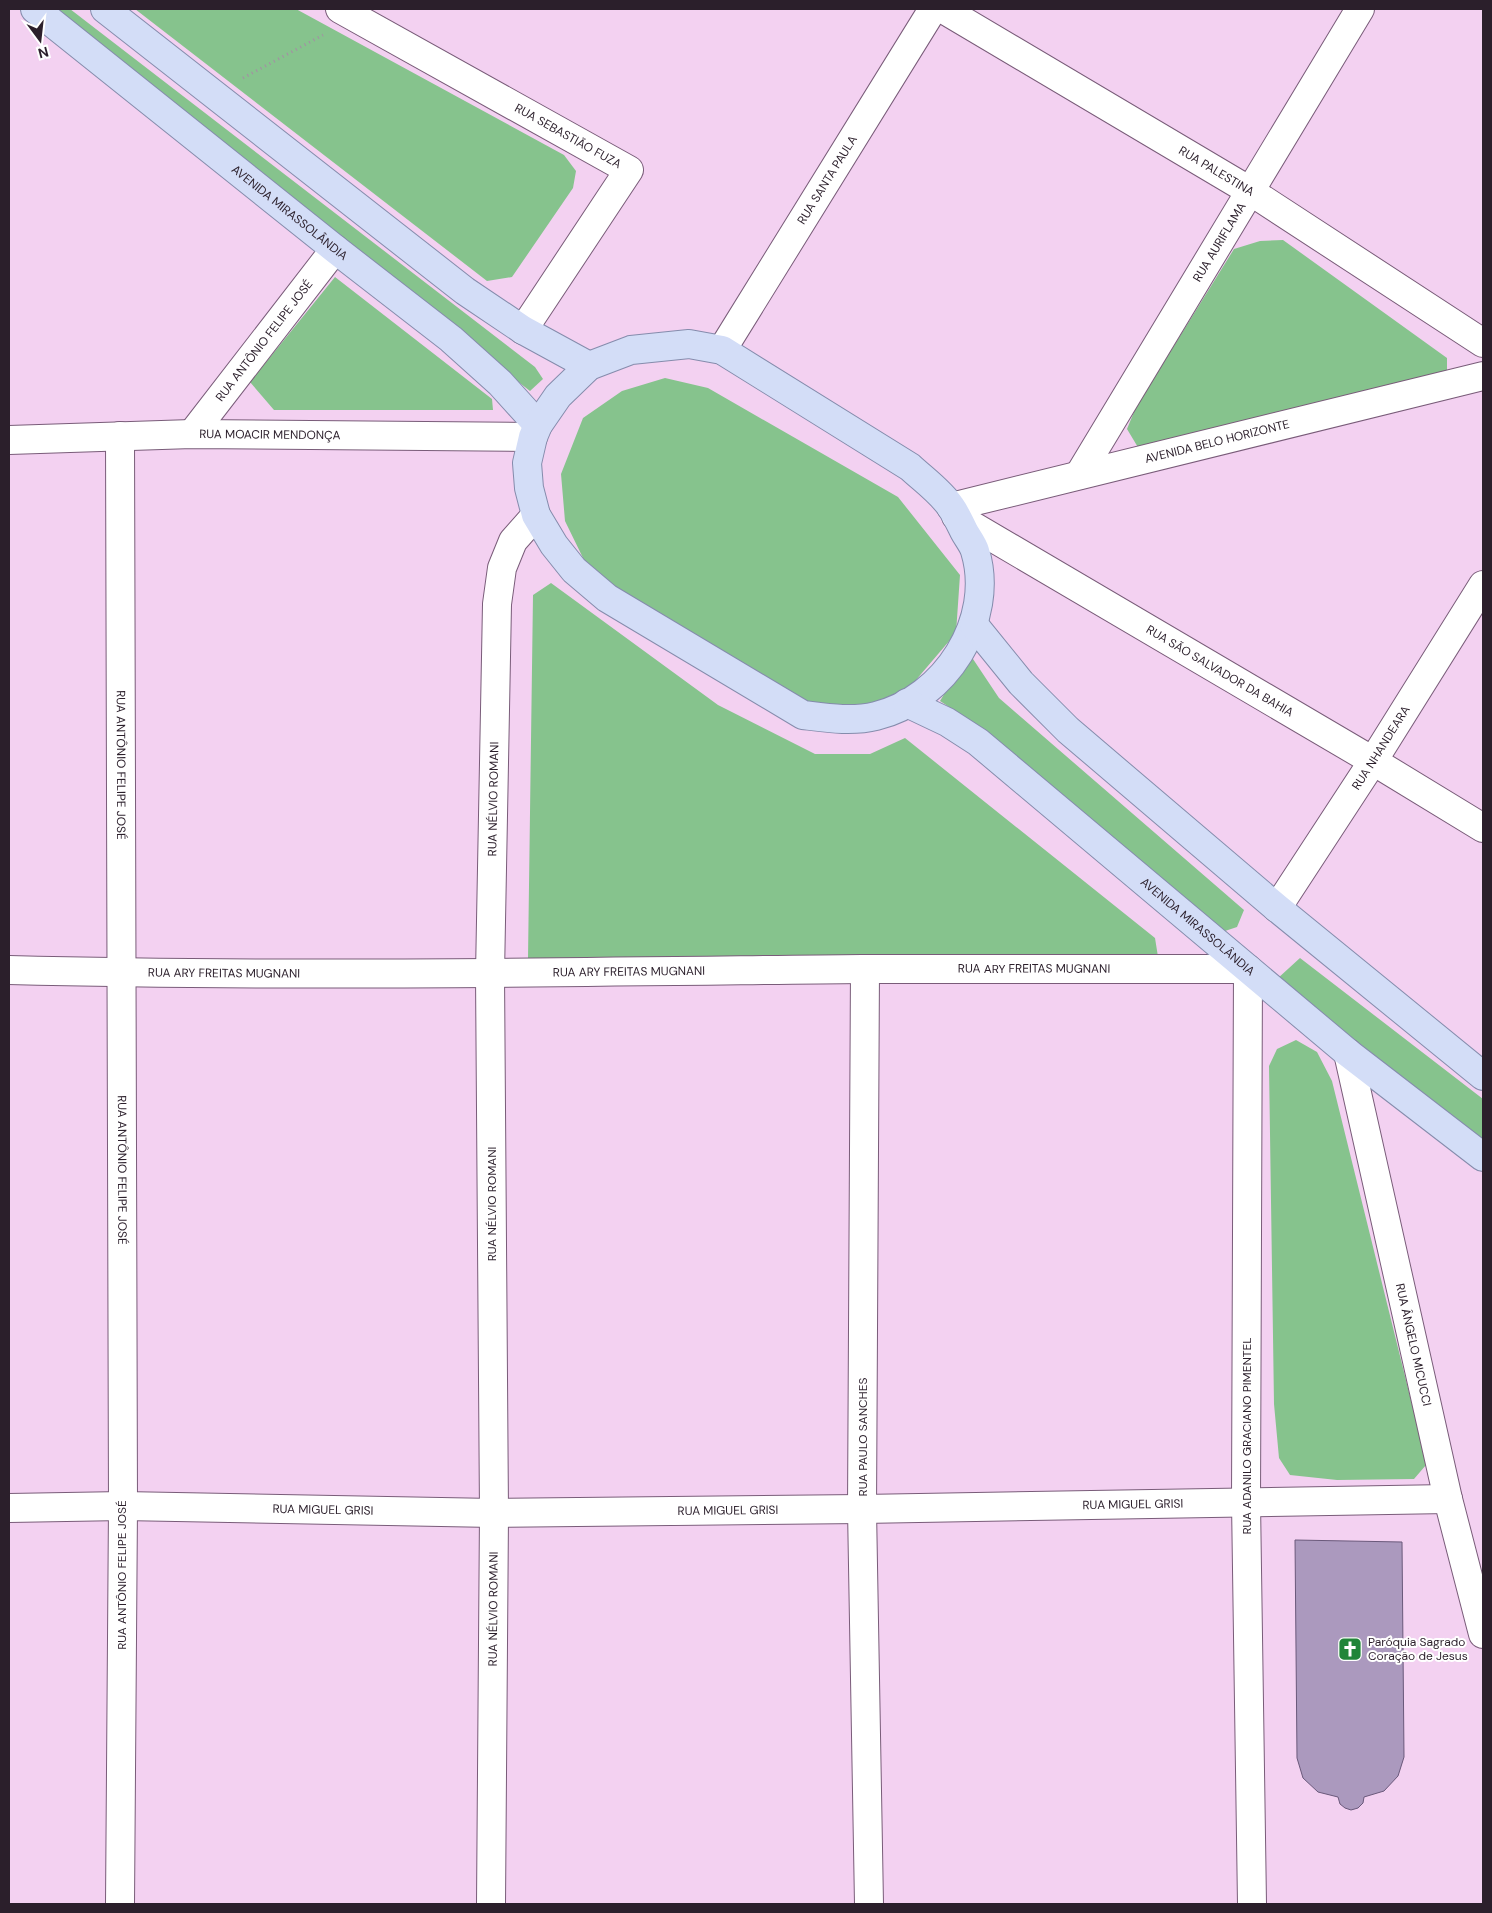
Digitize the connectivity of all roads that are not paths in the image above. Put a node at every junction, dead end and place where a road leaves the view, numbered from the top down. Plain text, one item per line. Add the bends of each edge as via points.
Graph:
1 (34, 9) edge
2 (105, 9) edge
3 (933, 9) edge
4 (943, 9) edge
5 (1360, 9) edge
6 (348, 13) edge
7 (1250, 191) junction
8 (334, 249) junction
9 (523, 330) junction
10 (1483, 342) edge
11 (722, 350) junction
12 (589, 366) junction
13 (1483, 376) edge
14 (535, 431) junction
15 (192, 434) junction
16 (120, 436) junction
17 (9, 440) edge
18 (1079, 475) junction
19 (953, 511) junction
20 (536, 515) junction
21 (1483, 585) edge
22 (974, 625) junction
23 (907, 703) junction
24 (1373, 761) junction
25 (1483, 828) edge
26 (1277, 908) junction
27 (1248, 968) junction
28 (864, 969) junction
29 (9, 970) edge
30 (122, 973) junction
31 (490, 974) junction
32 (1348, 1053) junction
33 (1483, 1076) edge
34 (1483, 1157) edge
35 (1448, 1499) junction
36 (1246, 1502) junction
37 (122, 1506) junction
38 (9, 1508) edge
39 (862, 1509) junction
40 (494, 1513) junction
41 (1483, 1634) edge
42 (120, 1904) edge
43 (491, 1904) edge
44 (869, 1904) edge
45 (1252, 1904) edge

1 - 8 main road, AVENIDA MIRASSOLÂNDIA
2 - 9 main road via 465,291
3 - 11 street, RUA SANTA PAULA
4 - 7 street, RUA PALESTINA
5 - 7 street, RUA AURIFLAMA
6 - 9 street, RUA SEBASTIÃO FUZA via 629,170
7 - 10 street, RUA PALESTINA
7 - 18 street, RUA AURIFLAMA
8 - 14 main road, AVENIDA MIRASSOLÂNDIA via 451,339 500,383
8 - 15 street, RUA ANTÔNIO FELIPE JOSÉ
9 - 12 main road
11 - 12 main road via 689,344 662,346 631,350
11 - 19 main road via 910,467
12 - 14 main road via 558,396
13 - 18 street, AVENIDA BELO HORIZONTE
14 - 15 street, RUA MOACIR MENDONÇA
14 - 20 main road via 527,463
15 - 16 street, RUA MOACIR MENDONÇA
16 - 17 street, RUA MOACIR MENDONÇA
16 - 30 street, RUA ANTÔNIO FELIPE JOSÉ
18 - 19 street, AVENIDA BELO HORIZONTE
19 - 22 main road via 975,550 981,590
19 - 24 street, RUA SÃO SALVADOR DA BAHIA
20 - 23 main road via 574,570 607,598 804,715 839,719 876,716
20 - 31 street, RUA NÉLVIO ROMANI via 513,540 502,568 497,604
21 - 24 street, RUA NHANDEARA
22 - 23 main road via 956,659 934,683
22 - 26 main road via 1021,684 1068,730
23 - 27 main road, AVENIDA MIRASSOLÂNDIA via 947,722 978,742
24 - 25 street, RUA SÃO SALVADOR DA BAHIA
24 - 26 street, RUA NHANDEARA
26 - 33 main road
27 - 28 street, RUA ARY FREITAS MUGNANI
27 - 32 main road, AVENIDA MIRASSOLÂNDIA
27 - 36 street, RUA ADANILO GRACIANO PIMENTEL
28 - 31 street, RUA ARY FREITAS MUGNANI
28 - 39 street, RUA PAULO SANCHES
29 - 30 street, RUA ARY FREITAS MUGNANI
30 - 31 street, RUA ARY FREITAS MUGNANI
30 - 37 street, RUA ANTÔNIO FELIPE JOSÉ
31 - 40 street, RUA NÉLVIO ROMANI
32 - 34 main road, AVENIDA MIRASSOLÂNDIA
32 - 35 street, RUA ÂNGELO MICUCCI
35 - 36 street, RUA MIGUEL GRISI
35 - 41 street, RUA ÂNGELO MICUCCI
36 - 39 street, RUA MIGUEL GRISI
36 - 45 street, RUA ADANILO GRACIANO PIMENTEL
37 - 38 street, RUA MIGUEL GRISI
37 - 40 street, RUA MIGUEL GRISI
37 - 42 street, RUA ANTÔNIO FELIPE JOSÉ
39 - 40 street, RUA MIGUEL GRISI
39 - 44 street, RUA PAULO SANCHES
40 - 43 street, RUA NÉLVIO ROMANI

